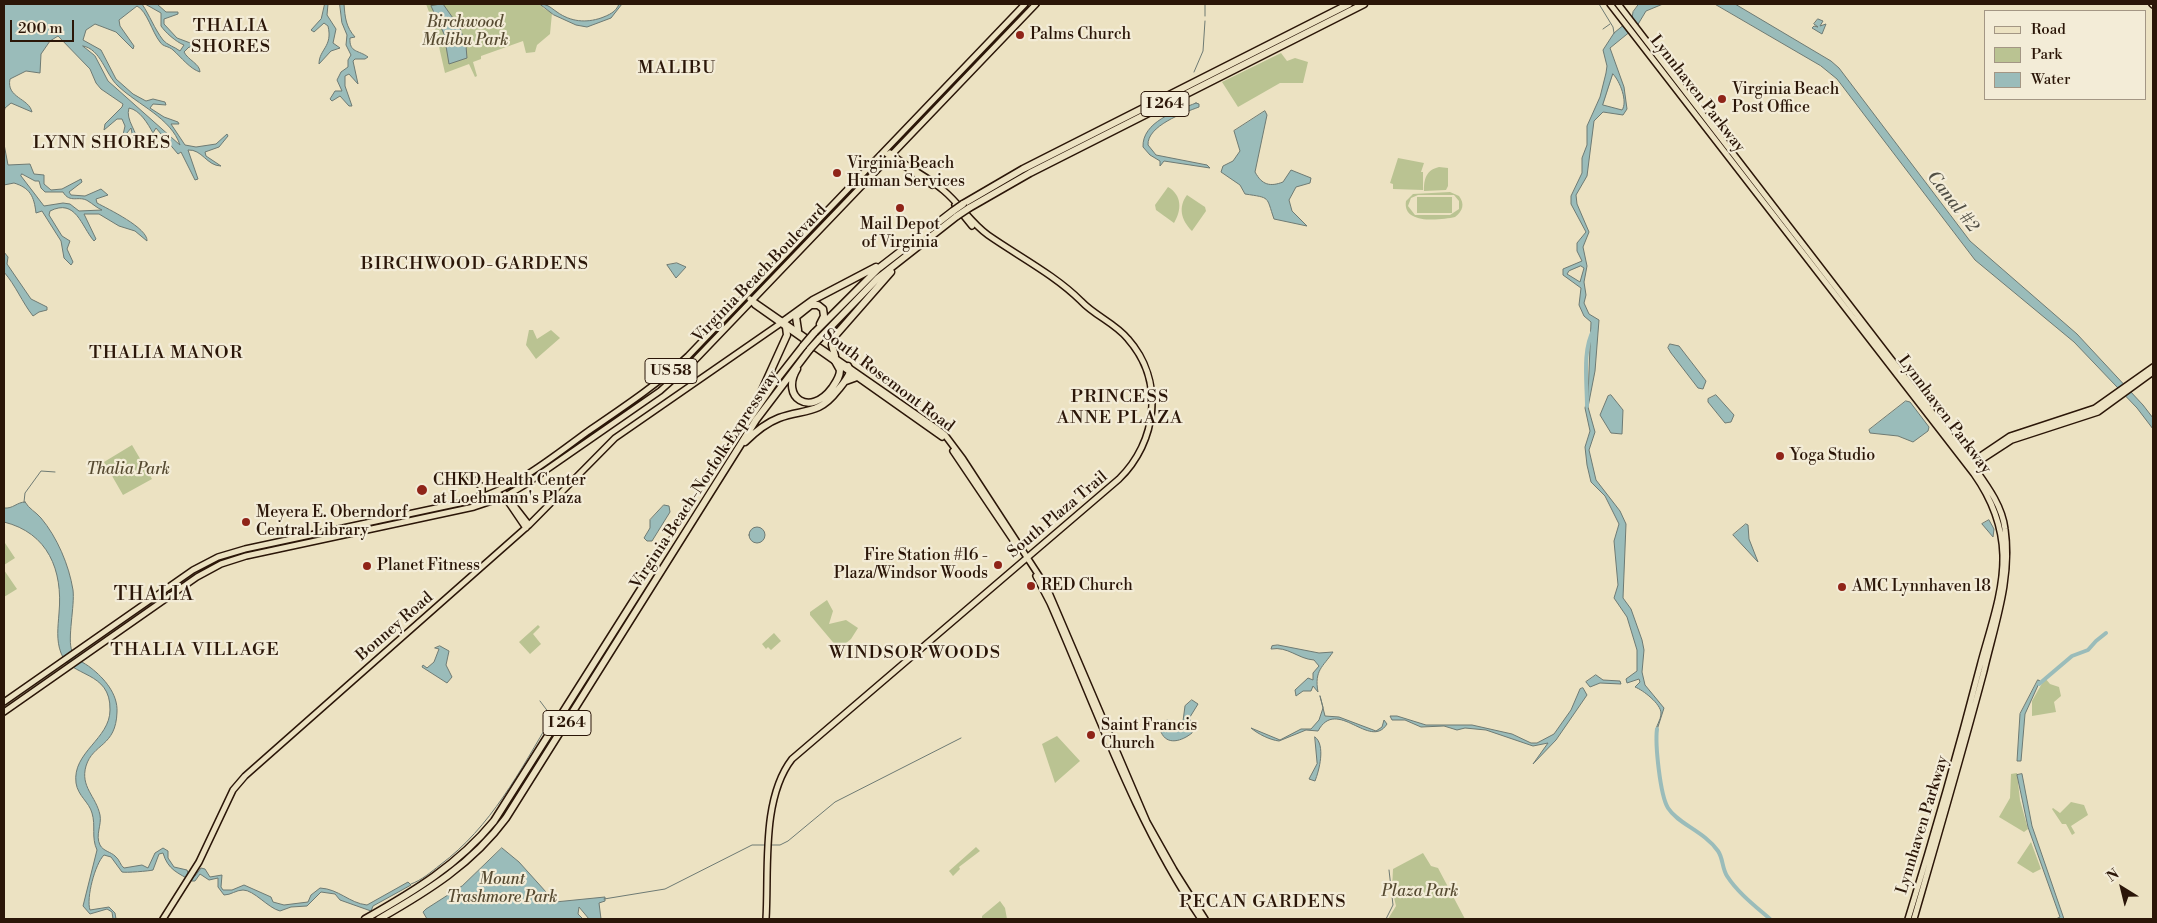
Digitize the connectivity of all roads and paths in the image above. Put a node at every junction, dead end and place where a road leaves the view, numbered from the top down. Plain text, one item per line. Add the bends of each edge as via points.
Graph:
1 (1026, 4) edge
2 (1036, 4) edge
3 (1349, 4) edge
4 (1364, 4) edge
5 (1610, 4) edge
6 (1618, 4) edge
7 (1626, 20) junction
8 (885, 151) junction
9 (890, 156) junction
10 (966, 206) junction
11 (955, 209) junction
12 (902, 249) junction
13 (910, 252) junction
14 (746, 296) junction
15 (752, 300) junction
16 (784, 323) junction
17 (798, 330) junction
18 (816, 336) junction
19 (807, 347) junction
20 (805, 355) junction
21 (835, 358) junction
22 (2153, 367) edge
23 (849, 369) junction
24 (2153, 372) edge
25 (857, 377) junction
26 (845, 381) junction
27 (2130, 385) junction
28 (739, 434) junction
29 (733, 456) junction
30 (1970, 465) junction
31 (469, 476) dead end
32 (498, 491) junction
33 (505, 496) junction
34 (477, 499) junction
35 (528, 526) junction
36 (1027, 558) junction
37 (4, 702) edge
38 (4, 712) edge
39 (163, 919) edge
40 (365, 919) edge
41 (380, 919) edge
42 (766, 919) edge
43 (1200, 919) edge
44 (1205, 919) edge
45 (1908, 919) edge
46 (1914, 919) edge

1 - 8 main road, Virginia Beach Boulevard / US 58
2 - 9 main road, Virginia Beach Boulevard / US 58
3 - 10 highway, Virginia Beach-Norfolk Expressway / I 264 via 1023,169
4 - 10 highway, Virginia Beach-Norfolk Expressway / I 264
5 - 7 main road, Lynnhaven Parkway
6 - 7 main road, Lynnhaven Parkway
7 - 30 main road, Lynnhaven Parkway
8 - 9 main road, South Plaza Trail
8 - 14 main road, Virginia Beach Boulevard / US 58
9 - 11 main road, South Plaza Trail via 935,183
9 - 15 main road, Virginia Beach Boulevard / US 58
10 - 11 highway, Virginia Beach-Norfolk Expressway / I 264, bridge
11 - 12 highway, Virginia Beach-Norfolk Expressway / I 264
11 - 13 highway, Virginia Beach-Norfolk Expressway / I 264
11 - 36 main road, South Plaza Trail via 1117,328 1138,353 1152,393 1150,426 1140,453 1126,473
12 - 16 highway via 862,276 806,304
12 - 18 highway, Virginia Beach-Norfolk Expressway / I 264 via 864,282
13 - 18 highway, Virginia Beach-Norfolk Expressway / I 264
13 - 21 highway via 834,337
14 - 15 main road
14 - 32 main road, Virginia Beach Boulevard / US 58 via 656,384 525,476
15 - 16 main road
15 - 33 main road, Virginia Beach Boulevard / US 58 via 666,386
16 - 17 main road, South Rosemont Road
16 - 21 main road, South Rosemont Road
16 - 28 highway via 787,335
16 - 35 main road, Bonney Road via 615,438
17 - 18 highway via 797,315 815,305 824,314
17 - 21 main road, South Rosemont Road
18 - 19 highway, Virginia Beach-Norfolk Expressway / I 264, bridge
19 - 20 highway, Virginia Beach-Norfolk Expressway / I 264
19 - 28 highway, Virginia Beach-Norfolk Expressway / I 264 via 768,391
20 - 21 highway via 793,376 792,386 797,397 808,403 822,399 836,382 840,373
20 - 29 highway, Virginia Beach-Norfolk Expressway / I 264 via 769,401
21 - 23 main road, South Rosemont Road
22 - 27 main road
23 - 25 main road, South Rosemont Road
23 - 26 highway
23 - 36 main road, South Rosemont Road via 945,435
24 - 27 main road
25 - 26 highway
25 - 36 main road, South Rosemont Road via 901,411 940,435
26 - 29 highway via 823,406 778,418 761,428
27 - 30 main road via 2085,413 2010,436
28 - 40 highway, Virginia Beach-Norfolk Expressway / I 264 via 498,816 452,864
29 - 41 highway, Virginia Beach-Norfolk Expressway / I 264 via 503,823 461,867 427,892
30 - 45 main road, Lynnhaven Parkway via 1987,494 1999,526 2002,579 1952,774
30 - 46 main road, Lynnhaven Parkway via 1993,495 2004,522 2007,579 1957,774
31 - 34 main road via 482,488
32 - 33 main road
32 - 34 main road, Virginia Beach Boulevard / US 58
33 - 35 main road
33 - 38 main road, Virginia Beach Boulevard / US 58 via 462,510 229,561 197,577
34 - 37 main road, Virginia Beach Boulevard / US 58 via 226,554 193,570
35 - 39 main road, Bonney Road via 243,778 230,797 195,869
36 - 42 main road, South Plaza Trail via 796,754 784,770 771,806
36 - 43 main road, South Rosemont Road via 1050,603 1147,830
36 - 44 main road, South Rosemont Road via 1054,601 1147,822

